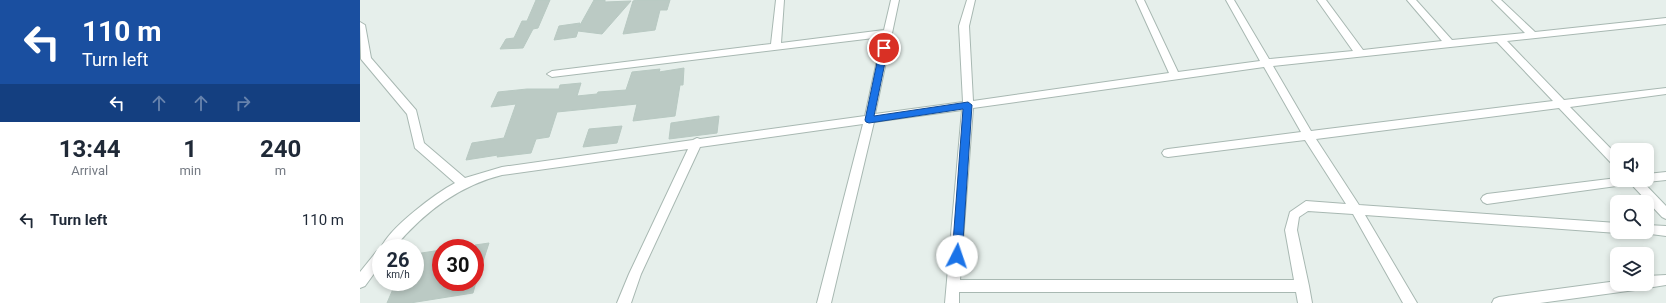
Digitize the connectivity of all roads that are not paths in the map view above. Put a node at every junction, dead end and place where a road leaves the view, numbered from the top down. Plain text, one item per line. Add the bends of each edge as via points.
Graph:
1 (780, 0) edge
2 (895, 0) edge
3 (971, 0) edge
4 (1140, 0) edge
5 (1230, 0) edge
6 (1321, 0) edge
7 (1411, 0) edge
8 (1496, 0) edge
9 (1666, 21) edge
10 (360, 25) edge
11 (887, 33) junction
12 (1533, 35) junction
13 (1500, 39) junction
14 (1450, 44) junction
15 (776, 47) junction
16 (1360, 53) junction
17 (1266, 63) junction
18 (552, 74) dead end
19 (1175, 76) junction
20 (1666, 91) edge
21 (1562, 104) junction
22 (968, 105) junction
23 (869, 120) junction
24 (1308, 135) junction
25 (697, 142) junction
26 (1168, 153) dead end
27 (1610, 155) edge
28 (1666, 176) edge
29 (1654, 177) edge
30 (464, 183) junction
31 (1610, 183) edge
32 (1640, 187) edge
33 (1487, 199) dead end
34 (1357, 211) junction
35 (1666, 214) edge
36 (1610, 228) edge
37 (1654, 230) edge
38 (1666, 231) edge
39 (394, 239) edge
40 (372, 267) edge
41 (1666, 280) edge
42 (1654, 281) edge
43 (360, 282) edge
44 (955, 286) junction
45 (1302, 286) junction
46 (1610, 287) edge
47 (624, 303) edge
48 (824, 303) edge
49 (952, 303) edge
50 (1305, 303) edge
51 (1410, 303) edge
52 (1499, 303) edge

1 - 15 street
2 - 11 street
3 - 22 street via 964,26
4 - 19 street
5 - 17 street
6 - 16 street
7 - 14 street
8 - 12 street
9 - 12 street
10 - 30 street via 366,59 412,113 419,145
11 - 15 street
11 - 23 street
12 - 13 street
13 - 14 street
13 - 21 street
14 - 16 street
15 - 18 street
16 - 17 street
17 - 19 street
17 - 24 street
19 - 22 street
20 - 21 street
21 - 24 street
21 - 27 street
22 - 23 street
22 - 44 street
23 - 25 street
23 - 48 street
24 - 26 street
24 - 34 street
25 - 30 street via 502,171
25 - 47 street
28 - 29 street
30 - 39 street via 428,207
31 - 33 street
32 - 35 street
34 - 36 street
34 - 45 street via 1306,206 1294,215 1291,230
34 - 51 street
37 - 38 street
40 - 43 street
41 - 42 street
44 - 45 street
44 - 49 street
45 - 50 street
46 - 52 street

